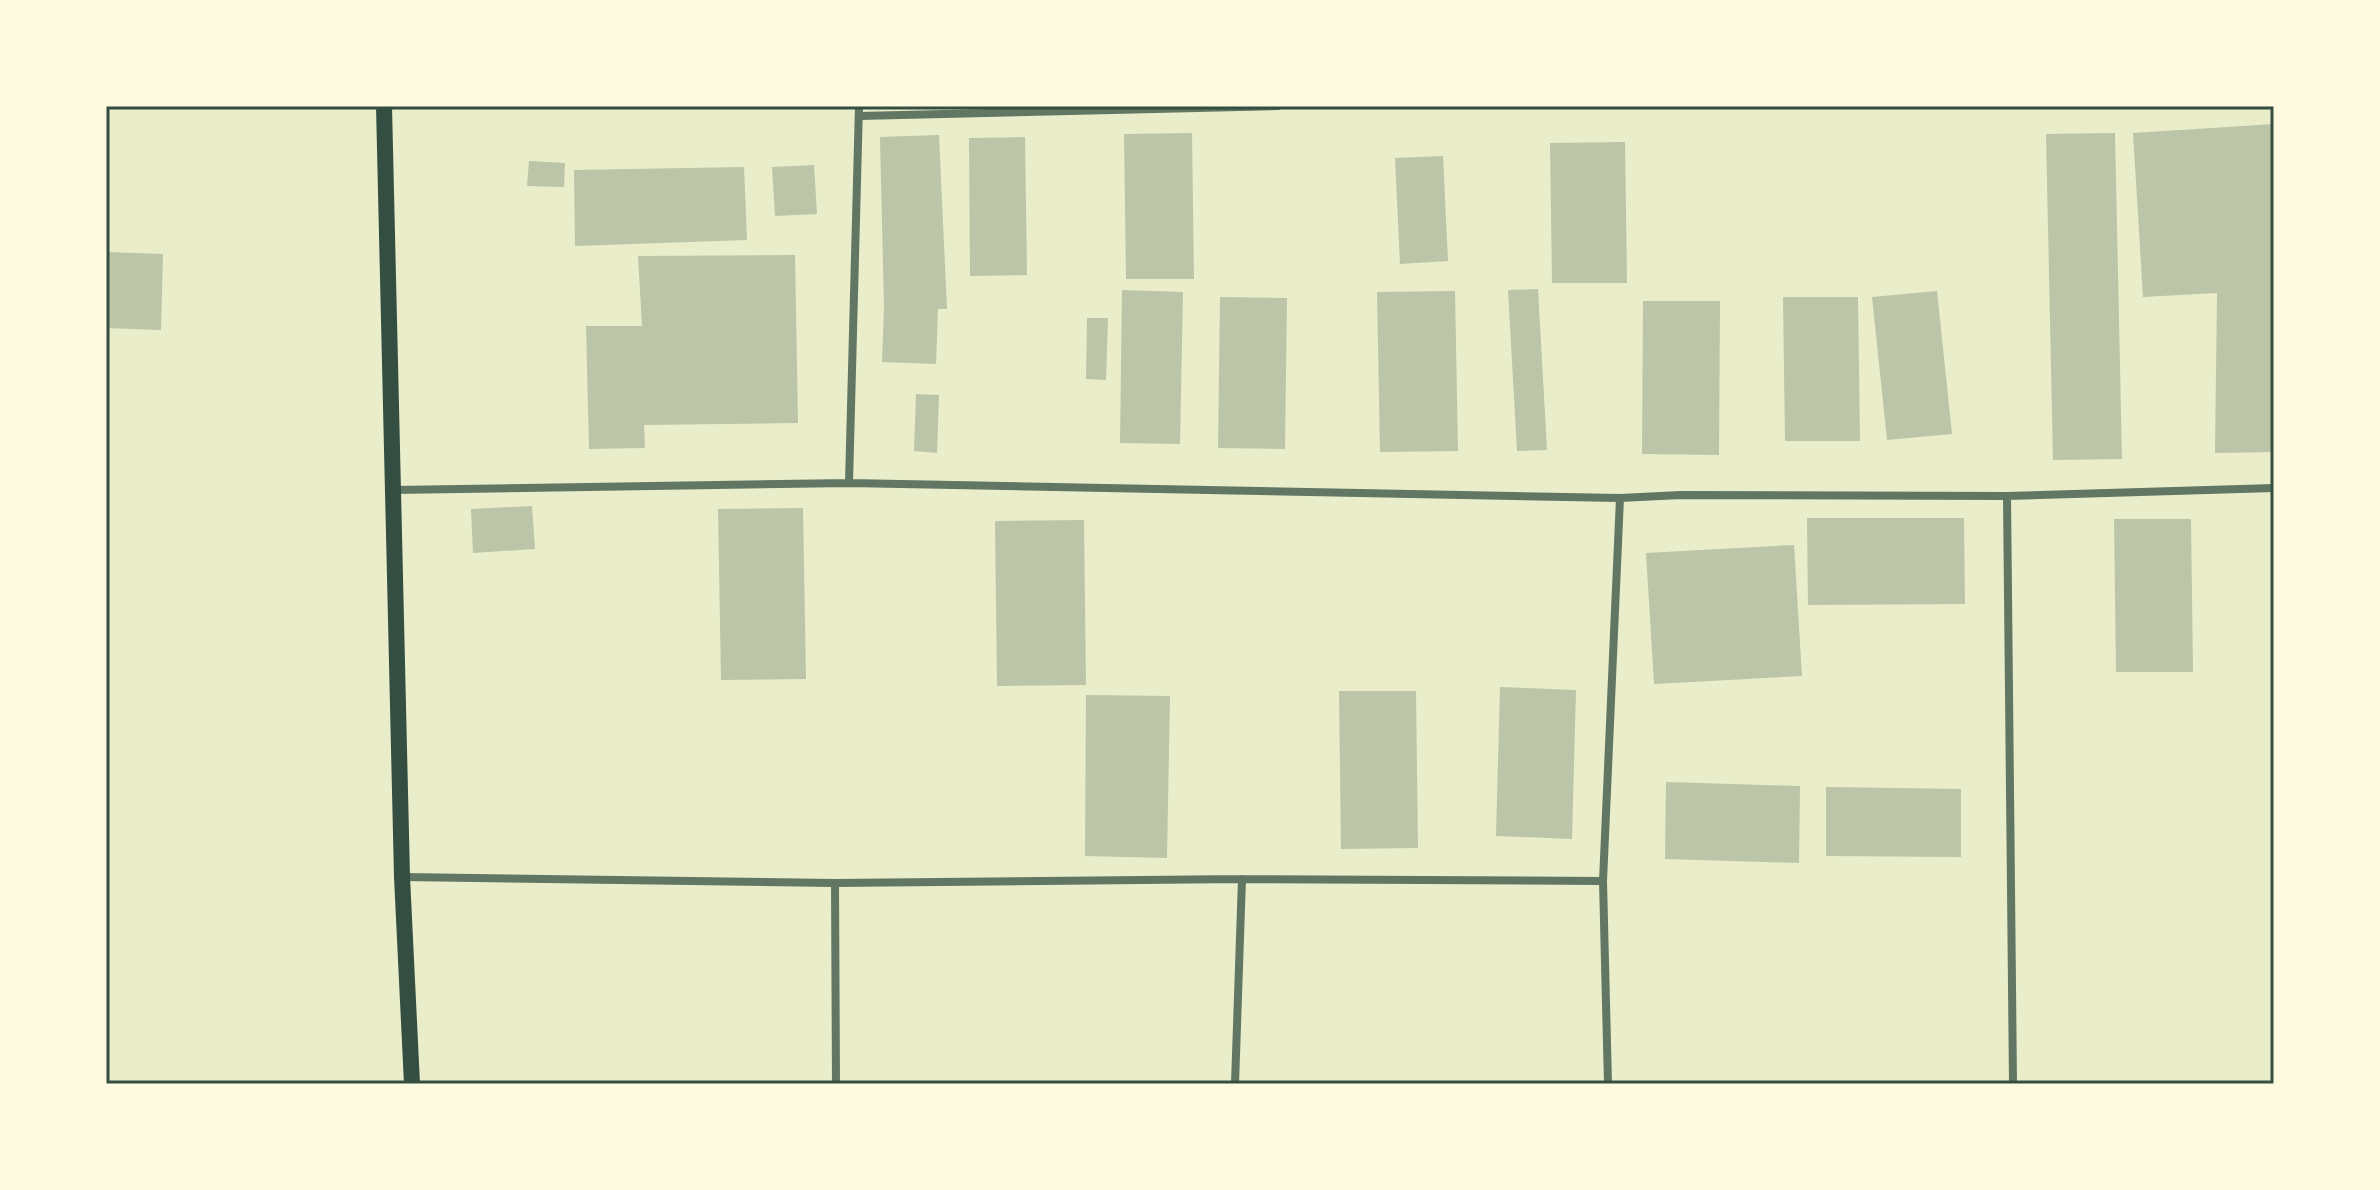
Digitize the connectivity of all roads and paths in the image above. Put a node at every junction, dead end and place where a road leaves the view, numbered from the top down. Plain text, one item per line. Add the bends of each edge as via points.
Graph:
1 (384, 106) edge
2 (1278, 106) edge
3 (859, 111) edge
4 (849, 483) junction
5 (2274, 488) edge
6 (392, 490) junction
7 (2007, 496) junction
8 (1620, 498) junction
9 (402, 877) junction
10 (1242, 879) junction
11 (1603, 881) junction
12 (835, 883) junction
13 (412, 1084) edge
14 (836, 1084) edge
15 (1235, 1084) edge
16 (1608, 1084) edge
17 (2013, 1084) edge

1 - 6 main road
2 - 3 street
3 - 4 street
4 - 6 street
4 - 8 street
5 - 7 street
6 - 9 main road
7 - 8 street
7 - 17 street
8 - 11 street
9 - 12 street
9 - 13 main road
10 - 11 street
10 - 12 street
10 - 15 street
11 - 16 street
12 - 14 street

